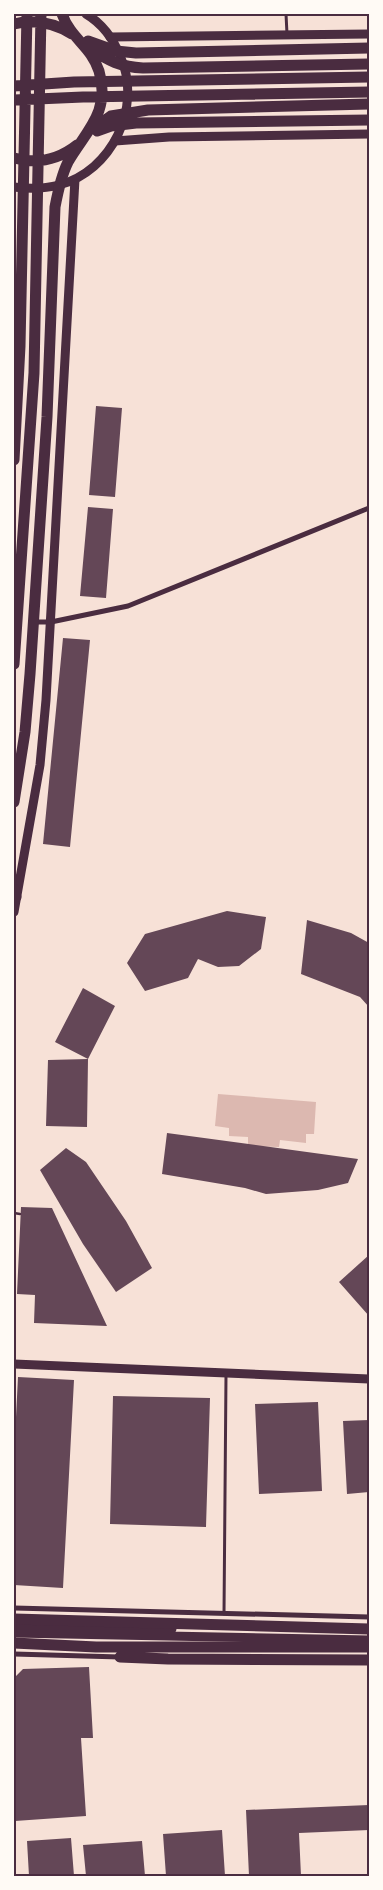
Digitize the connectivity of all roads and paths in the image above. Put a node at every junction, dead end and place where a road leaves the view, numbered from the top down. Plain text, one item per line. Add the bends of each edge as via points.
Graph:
1 (26, 14) edge
2 (40, 14) edge
3 (62, 14) edge
4 (286, 14) edge
5 (89, 15) edge
6 (14, 24) edge
7 (72, 34) junction
8 (369, 34) edge
9 (287, 35) junction
10 (110, 37) junction
11 (369, 48) edge
12 (369, 64) edge
13 (369, 77) edge
14 (14, 86) edge
15 (369, 92) edge
16 (14, 100) edge
17 (369, 104) edge
18 (369, 120) edge
19 (369, 134) edge
20 (86, 136) junction
21 (115, 141) junction
22 (14, 158) edge
23 (75, 179) junction
24 (14, 187) edge
25 (14, 334) edge
26 (50, 345) junction
27 (14, 460) edge
28 (369, 508) edge
29 (34, 622) junction
30 (51, 622) junction
31 (14, 664) edge
32 (14, 802) edge
33 (15, 893) edge
34 (14, 912) edge
35 (14, 1213) edge
36 (20, 1214) dead end
37 (14, 1364) edge
38 (226, 1373) junction
39 (369, 1379) edge
40 (14, 1608) edge
41 (224, 1614) junction
42 (369, 1617) edge
43 (14, 1619) edge
44 (369, 1622) edge
45 (178, 1624) junction
46 (14, 1626) edge
47 (369, 1631) edge
48 (14, 1633) edge
49 (369, 1640) edge
50 (14, 1643) edge
51 (369, 1647) edge
52 (14, 1654) edge
53 (120, 1657) joint
54 (369, 1660) edge

1 - 27 highway via 21,318
2 - 31 highway via 36,329
3 - 7 highway
4 - 9 lane
5 - 10 main road
6 - 7 highway via 42,22
7 - 11 highway via 103,47 136,53
7 - 12 highway via 104,58 131,67
7 - 20 highway via 92,56 102,85 98,115
8 - 9 main road
9 - 10 main road
10 - 21 main road via 124,65 128,85 126,114
13 - 14 highway
15 - 16 highway
17 - 20 highway via 148,110 120,114 102,121
18 - 20 highway via 136,123 111,126
19 - 21 main road
20 - 22 highway via 53,158 38,161
20 - 26 highway via 68,162 57,194
21 - 23 main road via 98,163
23 - 24 main road via 44,188
23 - 30 main road
25 - 26 highway via 31,334
26 - 29 highway
28 - 30 street via 128,606
29 - 30 street
29 - 32 highway via 25,732
30 - 33 main road via 40,765
33 - 34 main road
35 - 36 path
37 - 38 main road
38 - 39 main road
38 - 41 lane
40 - 41 street
41 - 42 street
43 - 45 highway
44 - 45 highway
45 - 47 highway
46 - 47 main road
48 - 49 main road
50 - 51 highway via 96,1647
52 - 53 street
53 - 54 highway

